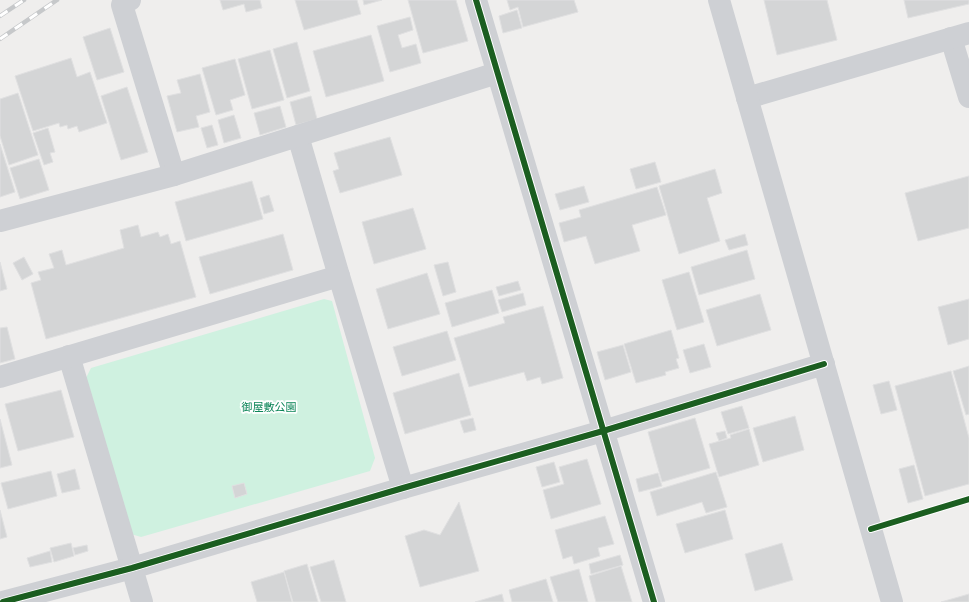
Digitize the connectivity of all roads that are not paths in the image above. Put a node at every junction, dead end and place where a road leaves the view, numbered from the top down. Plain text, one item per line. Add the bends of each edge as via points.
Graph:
1 (130, 0) edge
2 (476, 0) edge
3 (719, 0) edge
4 (960, 35) edge
5 (497, 73) junction
6 (969, 97) edge
7 (747, 98) junction
8 (298, 136) junction
9 (174, 175) junction
10 (0, 220) edge
11 (339, 276) junction
12 (69, 356) junction
13 (824, 364) junction
14 (0, 377) edge
15 (603, 431) junction
16 (404, 488) junction
17 (132, 568) junction
18 (3, 602) edge
19 (142, 602) edge
20 (654, 602) edge
21 (892, 602) edge

1 - 9 street via 122,6
2 - 5 street
3 - 7 street
4 - 6 street
4 - 7 street
5 - 8 street
5 - 15 street
7 - 13 street
8 - 9 street
8 - 11 street
9 - 10 street
11 - 12 street
11 - 16 street
12 - 14 street
12 - 17 street
13 - 15 street
13 - 21 street
15 - 16 street
15 - 20 street
16 - 17 street
17 - 18 street
17 - 19 street

